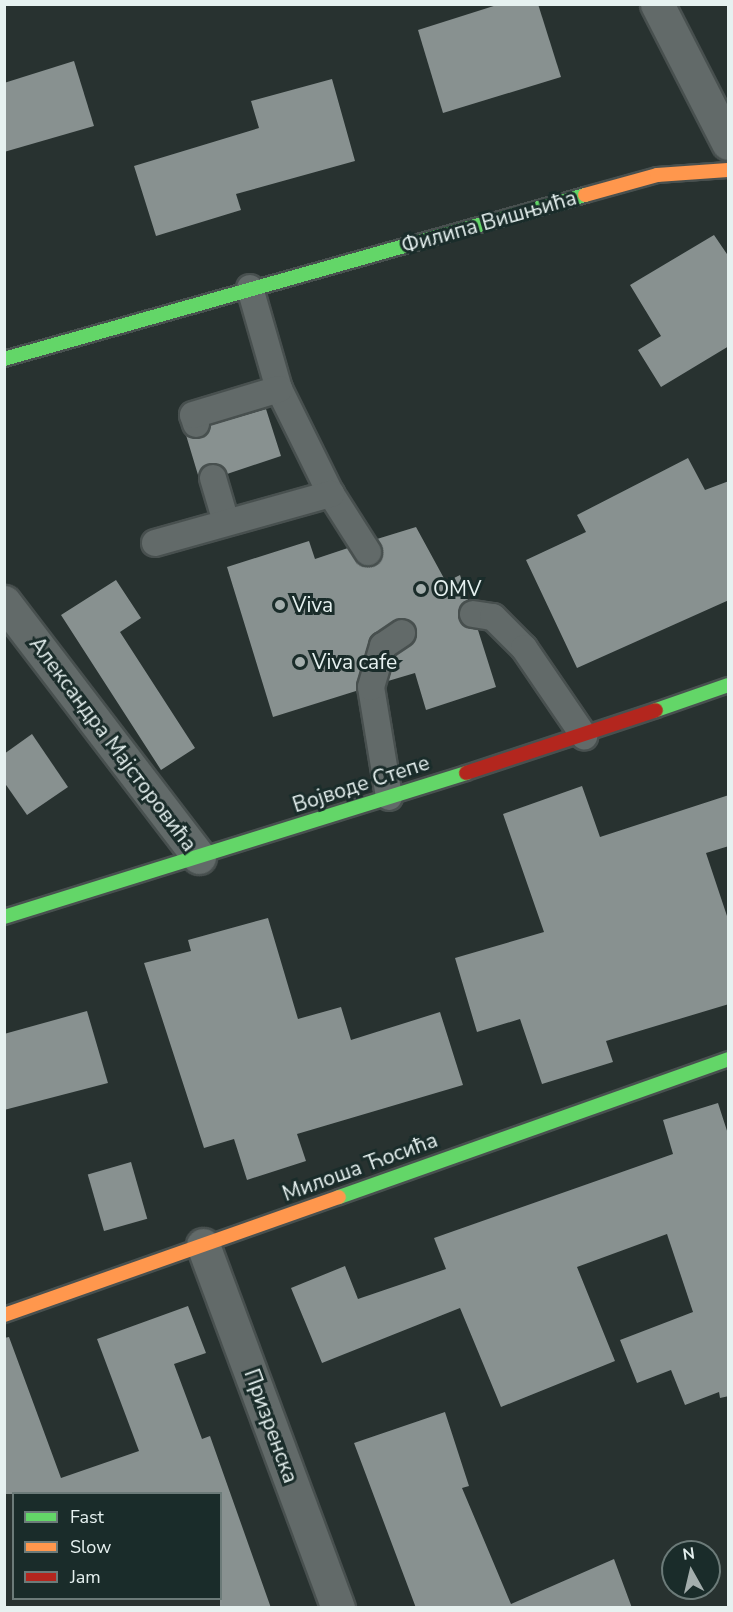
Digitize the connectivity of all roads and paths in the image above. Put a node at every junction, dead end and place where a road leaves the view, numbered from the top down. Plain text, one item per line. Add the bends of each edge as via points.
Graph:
1 (657, 4) edge
2 (729, 143) edge
3 (729, 170) edge
4 (250, 288) junction
5 (4, 359) edge
6 (279, 389) junction
7 (196, 424) dead end
8 (213, 478) dead end
9 (331, 494) junction
10 (226, 522) junction
11 (155, 543) dead end
12 (368, 552) dead end
13 (4, 602) edge
14 (473, 614) dead end
15 (402, 633) dead end
16 (729, 685) edge
17 (584, 736) junction
18 (389, 797) junction
19 (199, 857) junction
20 (4, 916) edge
21 (729, 1059) edge
22 (203, 1245) junction
23 (4, 1315) edge
24 (338, 1608) edge

1 - 2 street
3 - 4 street, Филипа Вишњића via 703,168 657,175
4 - 5 street
4 - 6 lane
6 - 7 lane via 193,415
6 - 9 lane
8 - 10 lane
9 - 10 lane
9 - 12 lane
10 - 11 lane
13 - 19 street, Александра Мајсторовића
14 - 17 lane via 493,617 524,648
15 - 18 lane via 383,646 372,687
16 - 17 street, Војводе Степе
17 - 18 street, Војводе Степе
18 - 19 street, Војводе Степе
19 - 20 street, Војводе Степе
21 - 22 street, Милоша Ћосића
22 - 23 street, Милоша Ћосића
22 - 24 street, Призренска

